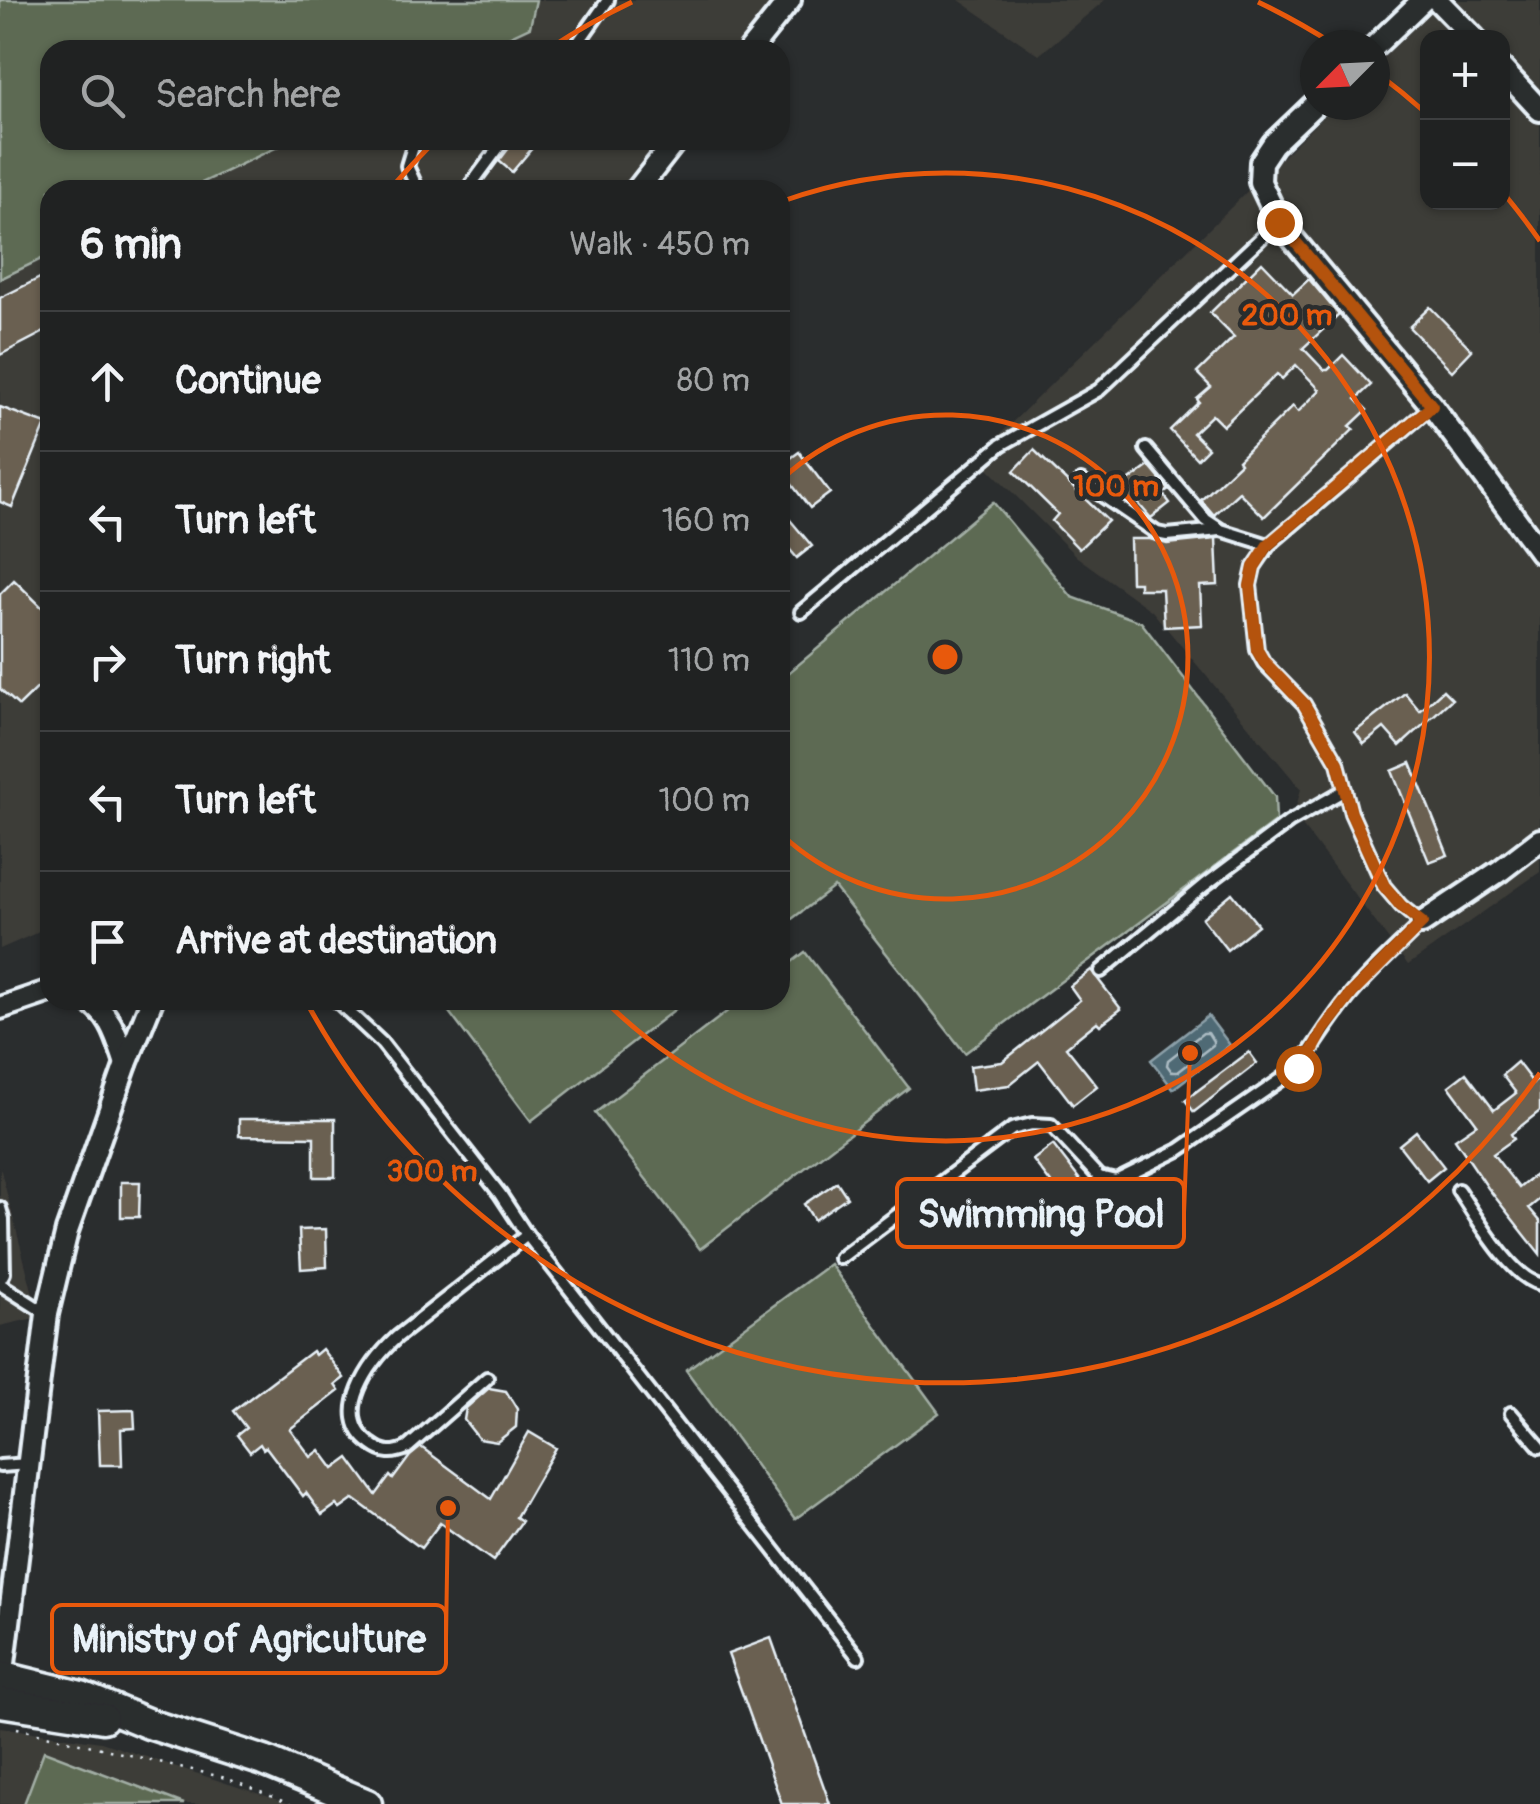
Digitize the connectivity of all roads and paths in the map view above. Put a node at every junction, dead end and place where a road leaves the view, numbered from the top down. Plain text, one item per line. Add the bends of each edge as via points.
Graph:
1 (608, 0) edge
2 (790, 0) edge
3 (1423, 0) edge
4 (1437, 0) edge
5 (1466, 30) edge
6 (1390, 32) edge
7 (579, 40) edge
8 (758, 40) edge
9 (1510, 78) edge
10 (1540, 110) edge
11 (1300, 118) edge
12 (413, 150) edge
13 (497, 150) edge
14 (668, 150) edge
15 (413, 180) edge
16 (474, 180) edge
17 (646, 180) edge
18 (1279, 222) junction
19 (1432, 406) junction
20 (1146, 449) dead end
21 (1081, 481) dead end
22 (1221, 530) junction
23 (1268, 545) junction
24 (1540, 552) edge
25 (801, 612) dead end
26 (1345, 790) junction
27 (1540, 840) edge
28 (1422, 923) junction
29 (1101, 971) dead end
30 (40, 994) edge
31 (0, 1008) edge
32 (99, 1010) edge
33 (148, 1010) edge
34 (347, 1010) edge
35 (126, 1064) junction
36 (1458, 1190) dead end
37 (0, 1208) edge
38 (527, 1235) junction
39 (840, 1258) dead end
40 (0, 1282) edge
41 (1540, 1284) edge
42 (47, 1314) junction
43 (487, 1378) dead end
44 (1511, 1413) dead end
45 (1540, 1447) edge
46 (30, 1464) junction
47 (0, 1466) edge
48 (858, 1657) dead end
49 (1, 1687) edge
50 (16, 1728) dead end
51 (290, 1804) edge
52 (366, 1804) edge

1 - 7 lane
2 - 8 street
3 - 6 street
4 - 5 street
9 - 10 street
11 - 18 street via 1262,162 1260,182
12 - 15 lane via 407,166
13 - 16 lane
14 - 17 street
18 - 19 street
18 - 25 lane via 1099,390 1001,446
19 - 23 lane
19 - 24 street
20 - 22 lane
21 - 22 lane via 1157,533
22 - 23 lane
23 - 26 lane via 1250,586 1257,650 1304,704 1338,763
26 - 28 lane via 1384,886
26 - 29 lane via 1289,822
27 - 28 street
28 - 39 lane via 1352,993 1298,1068 1179,1150 1116,1181 1099,1177 1051,1125 1012,1129
30 - 31 street
32 - 35 street
33 - 35 street
34 - 38 lane via 382,1043
35 - 42 street via 66,1231
36 - 41 lane via 1508,1262
37 - 40 lane
38 - 43 lane via 379,1353 354,1404 356,1430 386,1453 408,1448
38 - 48 lane
40 - 42 lane
42 - 46 street
44 - 45 lane
46 - 47 lane
46 - 49 street
49 - 52 main road via 150,1724
50 - 51 path via 226,1778

